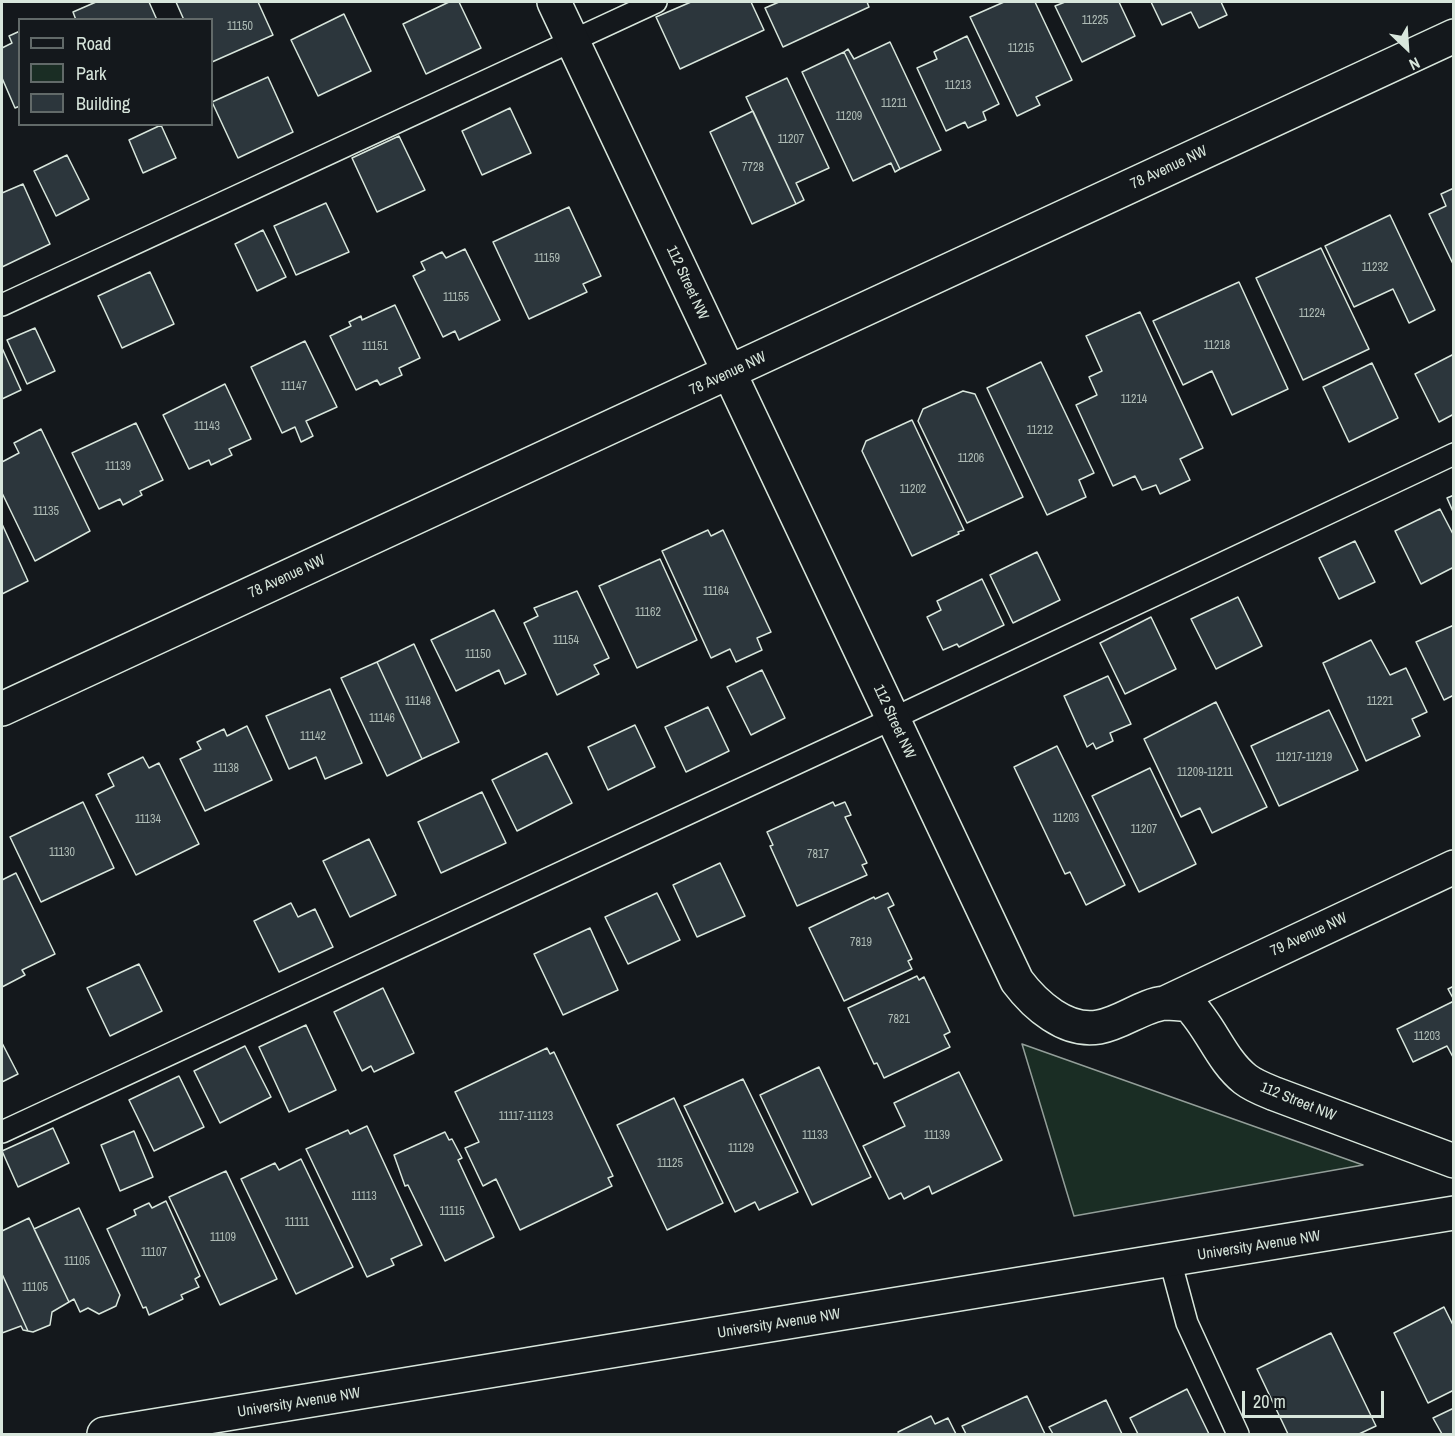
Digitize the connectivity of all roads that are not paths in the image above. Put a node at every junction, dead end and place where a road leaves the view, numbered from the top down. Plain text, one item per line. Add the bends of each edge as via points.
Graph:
1 (555, 2) edge
2 (656, 2) edge
3 (1454, 36) edge
4 (573, 42) junction
5 (2, 305) edge
6 (729, 373) junction
7 (1454, 454) edge
8 (2, 709) edge
9 (892, 719) junction
10 (1454, 867) edge
11 (1164, 1003) junction
12 (2, 1132) edge
13 (1454, 1161) edge
14 (1454, 1213) edge
15 (1170, 1260) junction
16 (114, 1434) edge
17 (1238, 1434) edge

1 - 4 street, 112 Street NW
2 - 4 lane
3 - 6 street, 78 Avenue NW
4 - 5 lane
4 - 6 street, 112 Street NW
6 - 8 street, 78 Avenue NW
6 - 9 street, 112 Street NW
7 - 9 lane
9 - 11 street, 112 Street NW via 1017,981 1033,1002 1054,1016 1098,1027
9 - 12 lane
10 - 11 street, 79 Avenue NW
11 - 13 street, 112 Street NW via 1189,1005 1203,1019 1231,1066 1246,1080
14 - 15 street, University Avenue NW
15 - 16 street, University Avenue NW
15 - 17 lane via 1187,1323

